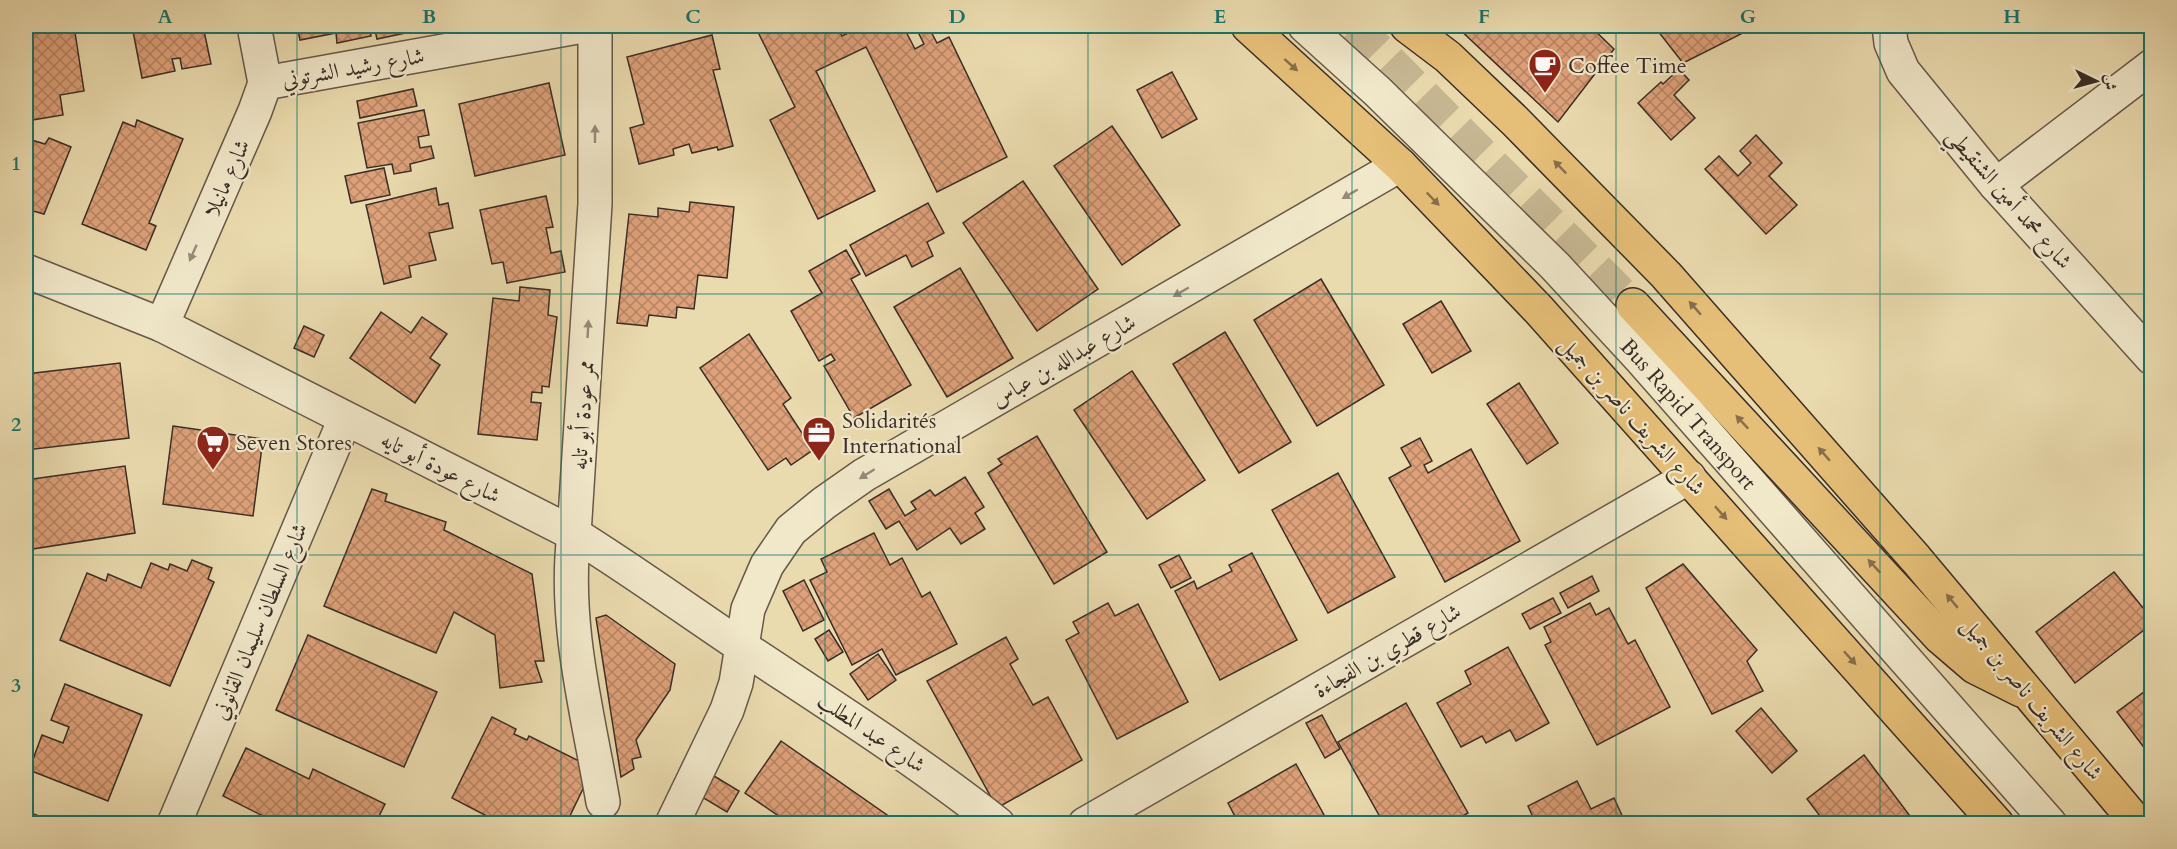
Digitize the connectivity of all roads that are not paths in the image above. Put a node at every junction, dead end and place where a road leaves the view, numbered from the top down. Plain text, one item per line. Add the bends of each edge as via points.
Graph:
1 (254, 26) edge
2 (582, 26) edge
3 (595, 26) edge
4 (1248, 26) edge
5 (1305, 26) edge
6 (1407, 26) edge
7 (1889, 26) edge
8 (2151, 66) edge
9 (265, 83) junction
10 (1401, 165) junction
11 (1996, 185) junction
12 (26, 271) edge
13 (1634, 305) tunnel mouth
14 (162, 325) junction
15 (2151, 358) edge
16 (345, 419) junction
17 (1689, 477) junction
18 (574, 534) junction
19 (742, 646) junction
20 (2030, 695) junction
21 (603, 802) dead end
22 (174, 824) edge
23 (672, 824) edge
24 (998, 824) edge
25 (1085, 824) edge
26 (1997, 824) edge
27 (2050, 824) edge
28 (2138, 824) edge

1 - 9 street
2 - 9 street, شارع رشيد الشرتوني
18 -> 3 street, ممر عودة أبو تايه via 595,204
4 -> 10 main road, شارع الشريف ناصر بن جميل
5 - 27 street, Bus Rapid Transport via 1555,266
20 -> 6 main road, شارع الشريف ناصر بن جميل via 1666,275 1515,121 1448,57
7 - 11 street, شارع محمد أمين الشنقيطي via 1891,43 1903,71
8 - 11 street
9 -> 14 street, شارع مانيلا
10 -> 17 main road, شارع الشريف ناصر بن جميل via 1539,310
10 -> 19 street, شارع عبدالله بن عباس via 864,475 824,503 791,530 767,565 748,609
11 - 15 street, شارع محمد أمين الشنقيطي
12 - 14 street, شارع عودة أبو تايه
20 -> 13 main road via 1975,668 1940,637
14 - 16 street, شارع عودة أبو تايه
16 - 18 street, شارع عودة أبو تايه
16 - 22 street, شارع السلطان سليمان القانوني
17 - 25 street, شارع قطري بن الفجاءة
17 -> 26 main road, شارع الشريف ناصر بن جميل
18 - 19 street, شارع عودة أبو تايه
18 - 21 street, ممر عودة أبو تايه via 570,564 572,626
19 - 23 street, شارع عبدالله بن عباس via 728,710
19 - 24 street, شارع عبد المطلب via 945,782
20 - 28 main road, شارع الشريف ناصر بن جميل

